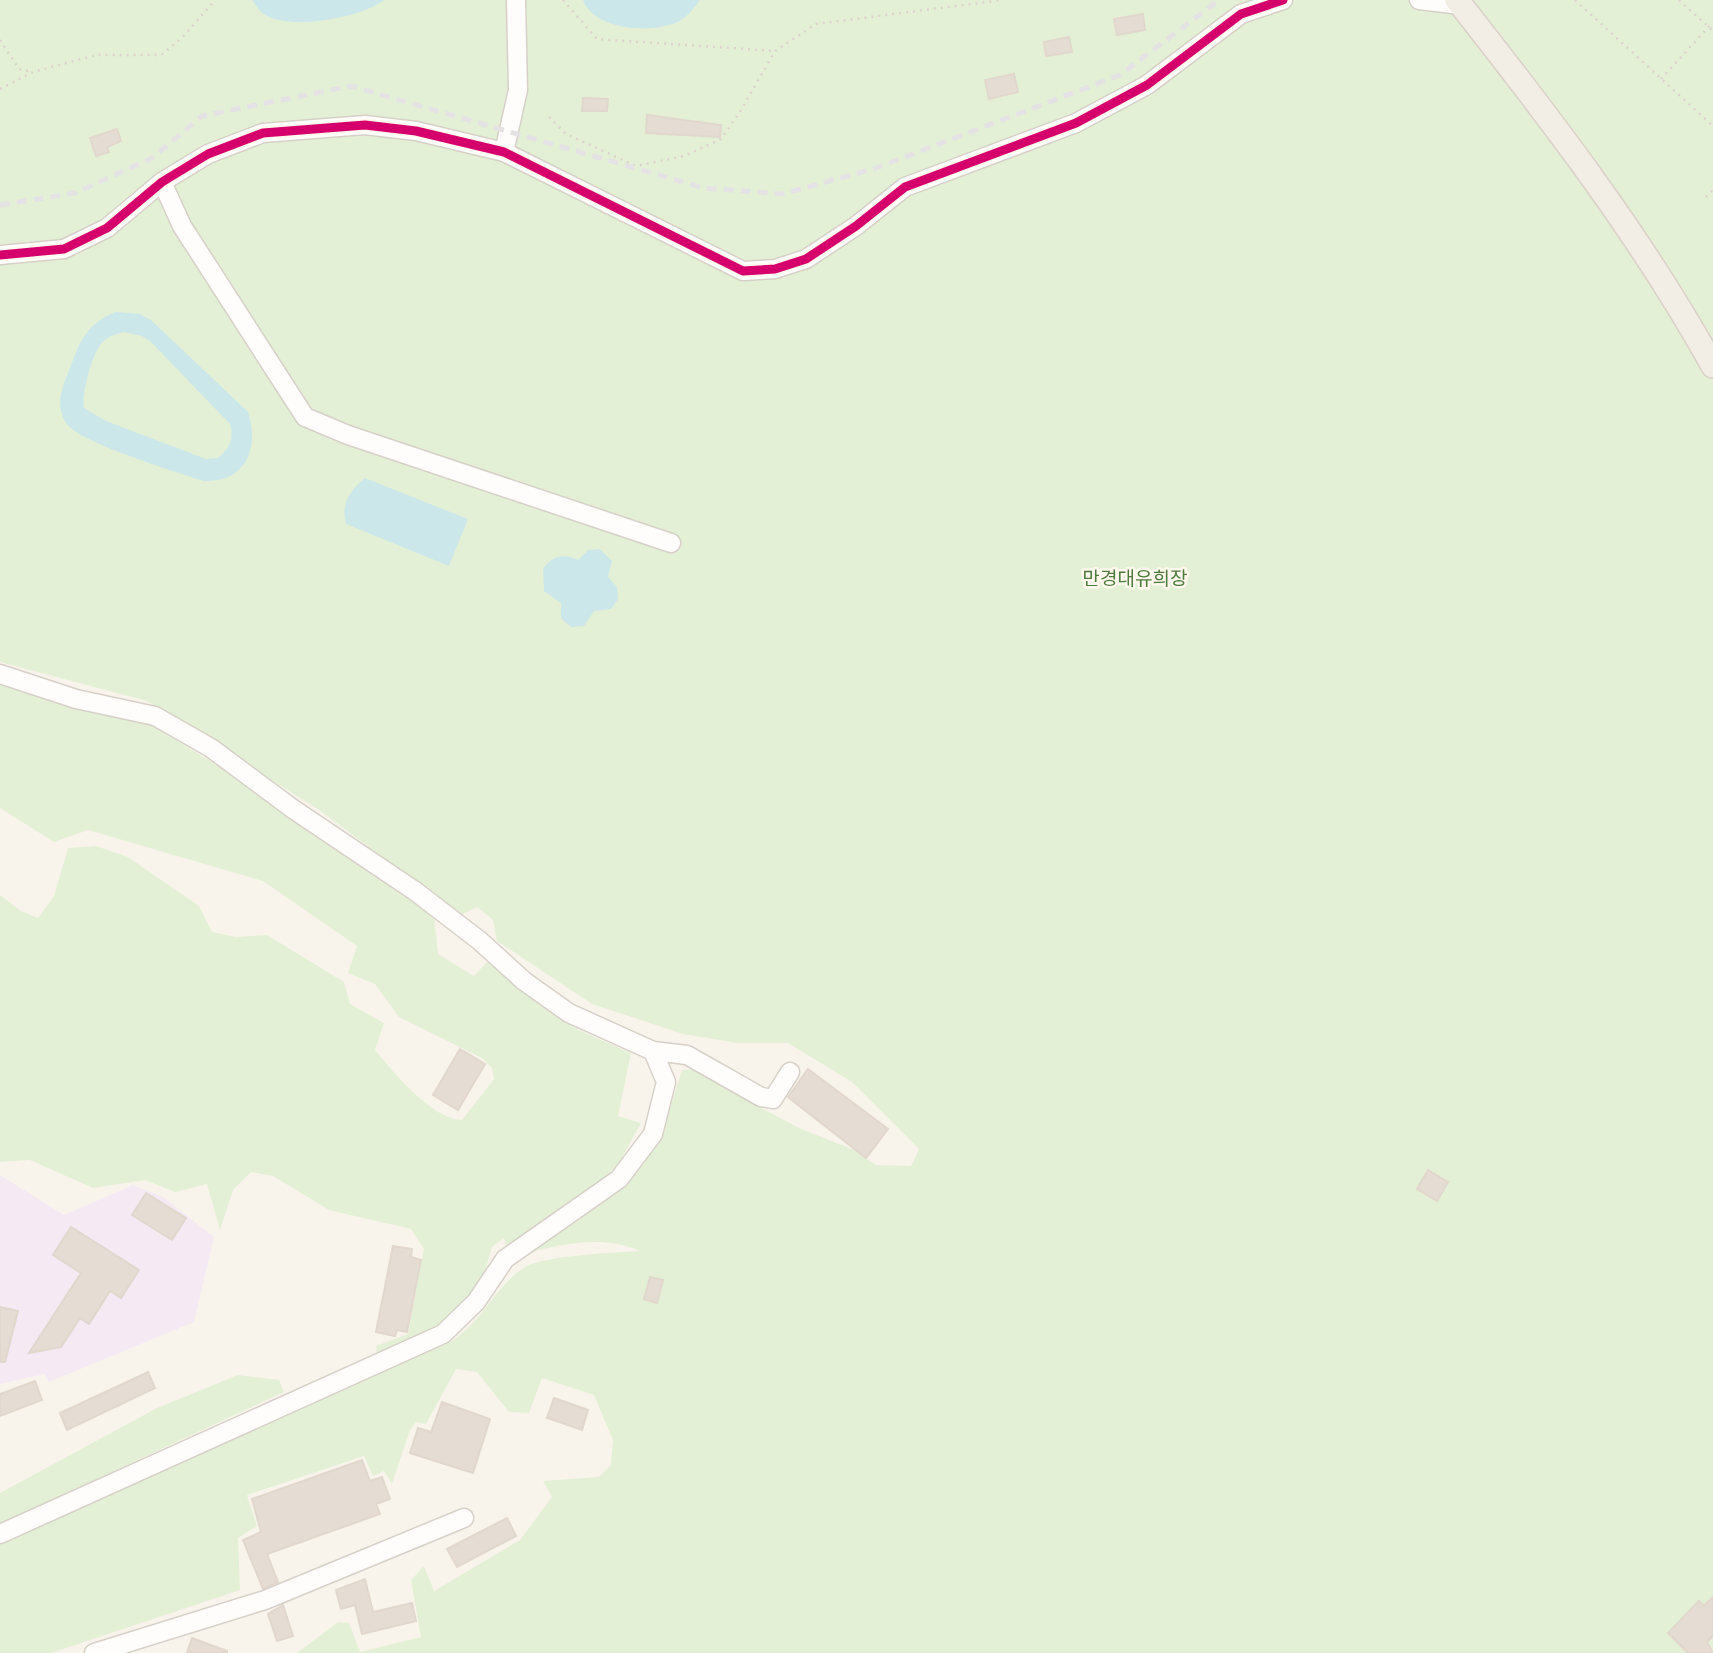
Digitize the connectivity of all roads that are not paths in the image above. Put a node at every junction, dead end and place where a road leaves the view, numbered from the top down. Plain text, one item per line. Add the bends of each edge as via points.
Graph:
1 (516, 0) edge
2 (1283, 0) edge
3 (1419, 0) edge
4 (1459, 2) edge
5 (504, 152) junction
6 (162, 182) junction
7 (0, 255) edge
8 (1713, 366) edge
9 (671, 543) dead end
10 (0, 674) edge
11 (653, 1051) junction
12 (790, 1072) dead end
13 (464, 1518) dead end
14 (0, 1534) edge
15 (94, 1653) edge

1 - 5 street via 518,90
2 - 5 street via 1241,14 1147,85 1076,123 905,187 806,259 775,269 743,271
3 - 4 street
4 - 8 main road via 1529,90 1628,230 1680,305
5 - 6 street via 391,128 302,128 262,133 208,154
6 - 7 street via 107,228 64,249
6 - 9 street via 182,226 305,417
10 - 11 street via 76,699 155,716 211,748 415,891 569,1013
11 - 12 street via 687,1055 761,1097 773,1098
11 - 14 street via 666,1082 653,1134 619,1179 505,1259 476,1302 443,1334
13 - 15 street via 265,1600

